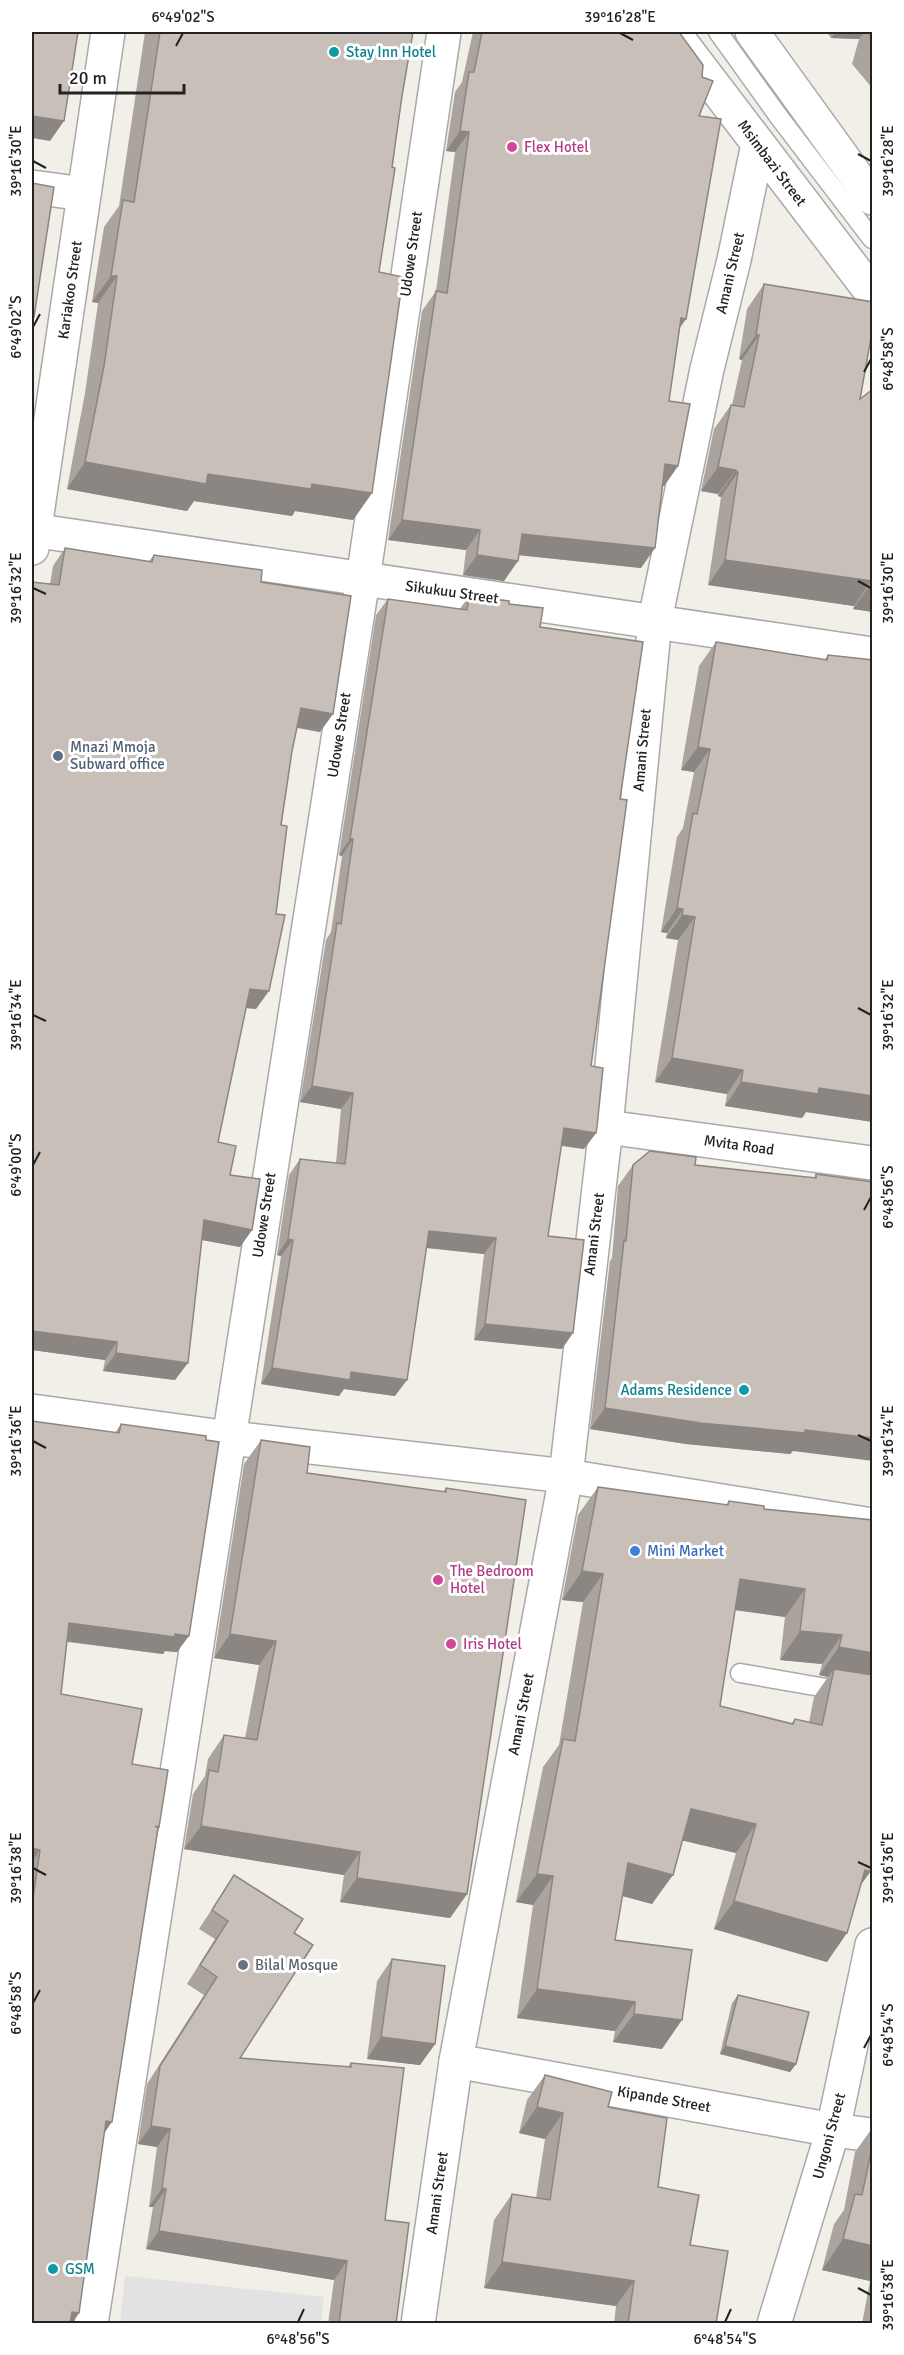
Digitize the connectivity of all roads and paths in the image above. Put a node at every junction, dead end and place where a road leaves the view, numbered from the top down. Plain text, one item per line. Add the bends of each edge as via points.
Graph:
1 (108, 32) edge
2 (444, 32) edge
3 (673, 32) edge
4 (692, 32) edge
5 (718, 32) edge
6 (752, 32) edge
7 (758, 144) junction
8 (32, 187) edge
9 (84, 194) junction
10 (873, 198) edge
11 (873, 239) edge
12 (873, 271) edge
13 (873, 293) edge
14 (32, 536) edge
15 (363, 579) junction
16 (655, 621) junction
17 (873, 654) edge
18 (606, 1127) junction
19 (873, 1163) edge
20 (32, 1411) edge
21 (230, 1438) junction
22 (566, 1476) junction
23 (873, 1524) edge
24 (740, 1673) dead end
25 (873, 1696) edge
26 (873, 1945) edge
27 (456, 2061) junction
28 (833, 2130) junction
29 (873, 2135) edge
30 (91, 2324) edge
31 (418, 2324) edge
32 (774, 2324) edge

1 - 9 street, Kariakoo Street
2 - 15 street, Udowe Street
3 - 7 street, Msimbazi Street
4 - 12 lane
5 - 11 lane
6 - 10 street
7 - 13 street, Msimbazi Street
7 - 16 street, Amani Street
8 - 9 street
9 - 14 street, Kariakoo Street
14 - 15 street, Sikukuu Street
15 - 16 street, Sikukuu Street
15 - 21 street, Udowe Street
16 - 17 street, Sikukuu Street
16 - 18 street, Amani Street
18 - 19 street, Mvita Road
18 - 22 street, Amani Street
20 - 21 street
21 - 22 street
21 - 30 street, Udowe Street
22 - 23 street
22 - 27 street, Amani Street
24 - 25 lane
26 - 28 street, Ungoni Street
27 - 28 street, Kipande Street
27 - 31 street, Amani Street
28 - 29 street, Kipande Street
28 - 32 street, Ungoni Street

